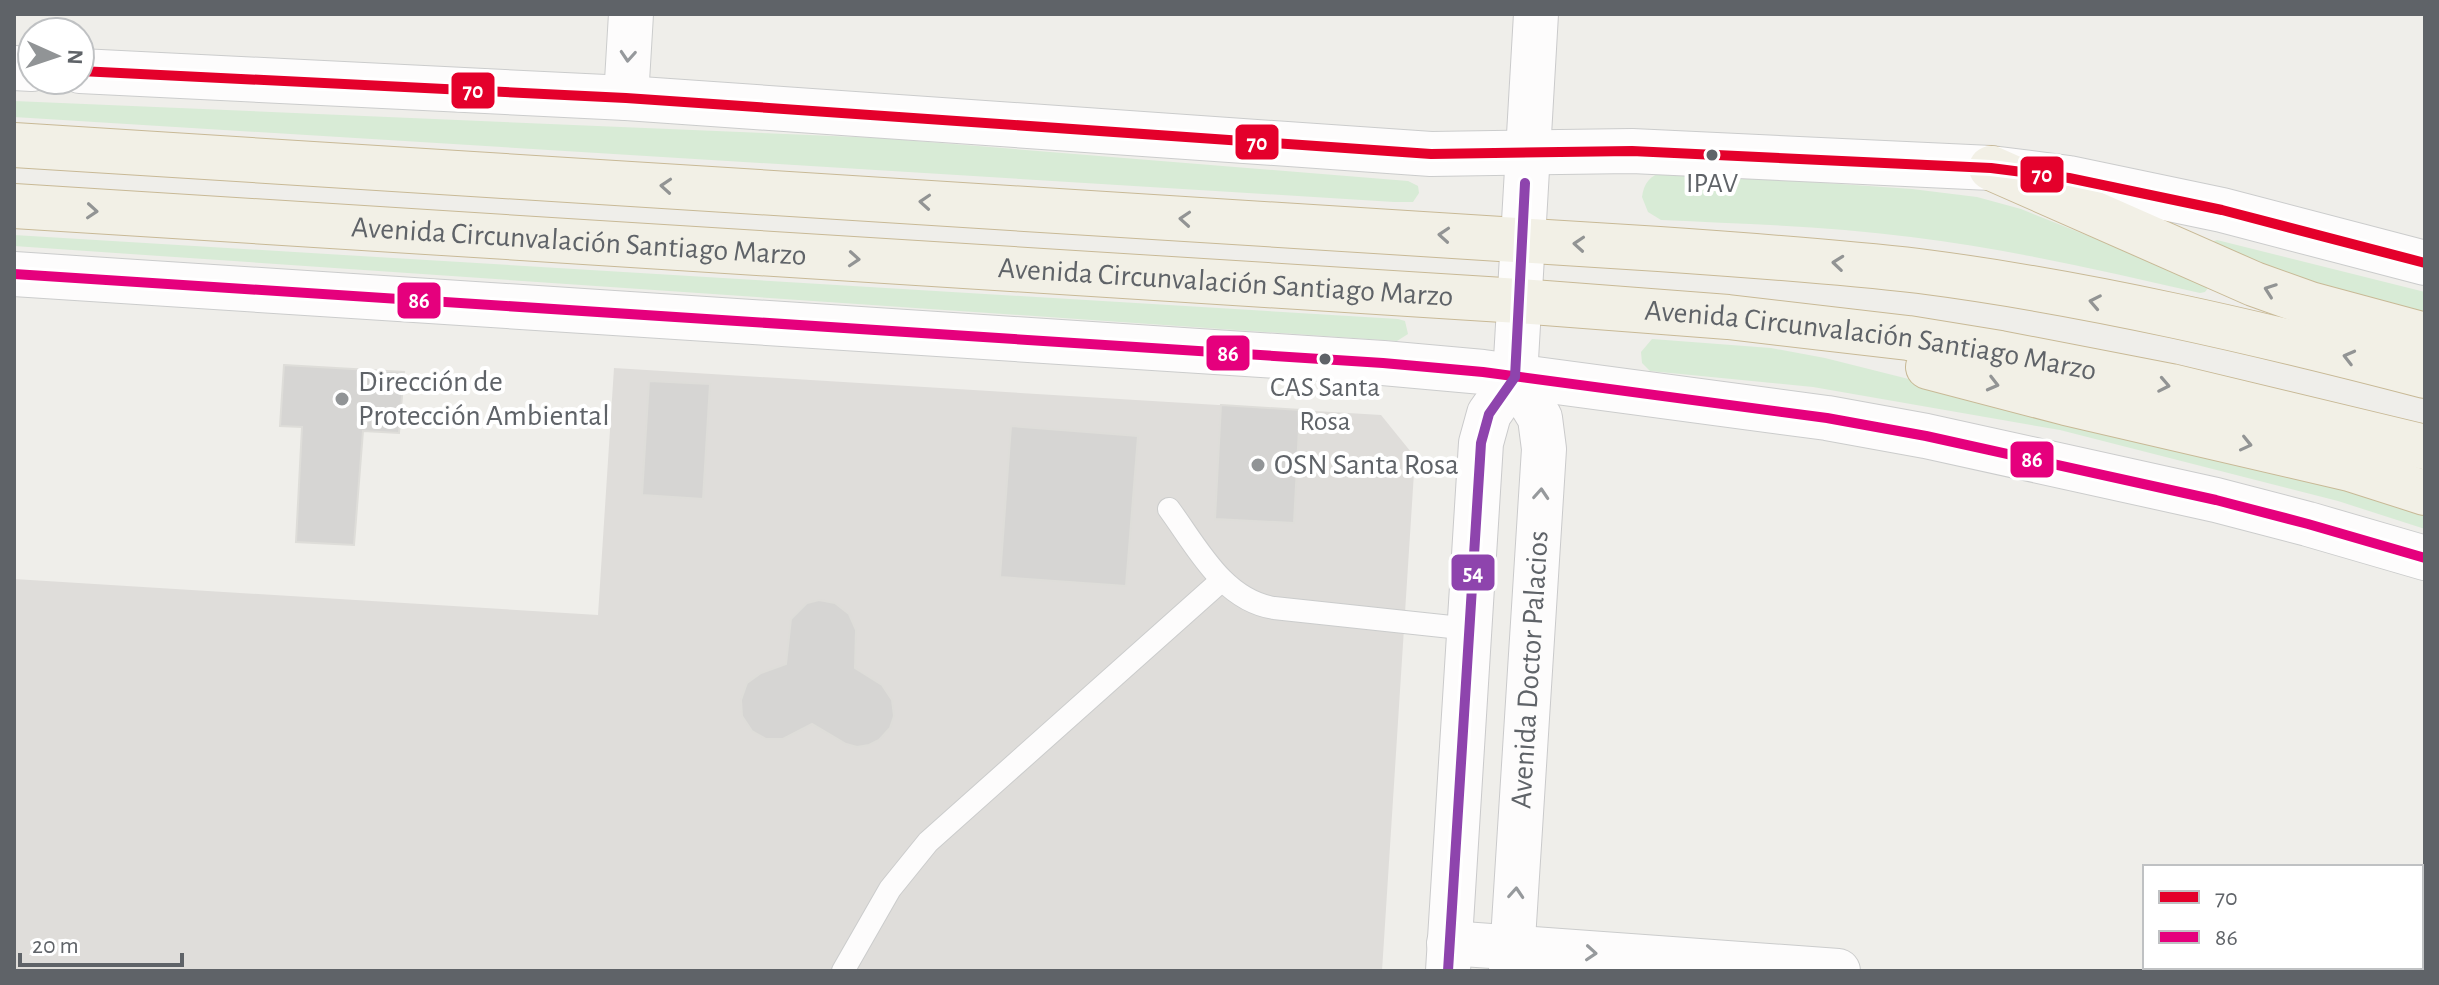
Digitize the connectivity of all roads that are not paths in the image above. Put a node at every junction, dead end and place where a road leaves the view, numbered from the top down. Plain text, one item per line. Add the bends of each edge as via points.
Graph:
1 (631, 14) edge
2 (1536, 14) edge
3 (96, 72) edge
4 (626, 98) junction
5 (14, 145) edge
6 (1527, 154) junction
7 (1991, 168) junction
8 (14, 206) edge
9 (1522, 240) junction
10 (2425, 263) edge
11 (14, 274) edge
12 (1519, 301) junction
13 (1728, 317) junction
14 (2425, 335) edge
15 (2425, 376) edge
16 (1515, 377) junction
17 (2425, 447) edge
18 (2425, 493) edge
19 (1169, 509) dead end
20 (2425, 558) edge
21 (1222, 580) junction
22 (1470, 629) junction
23 (1449, 957) edge
24 (1512, 959) edge
25 (843, 971) edge
26 (1838, 971) edge

1 -> 4 street
2 - 6 street
3 - 4 street
4 - 6 street via 1431,154
9 -> 5 highway, Avenida Circunvalación Santiago Marzo
6 - 7 street via 1692,152
6 - 9 street
7 - 10 street via 2209,207
14 -> 7 highway via 2254,284
8 -> 12 highway, Avenida Circunvalación Santiago Marzo
9 - 12 street
15 -> 9 highway, Avenida Circunvalación Santiago Marzo via 2188,320 1921,272
11 - 16 street via 1383,363
12 - 13 highway, Avenida Circunvalación Santiago Marzo
12 - 16 street
13 -> 17 highway, Avenida Circunvalación Santiago Marzo via 2000,353 2251,404
13 -> 18 highway via 2350,469
16 - 20 street via 1827,418 1954,441 2231,504
16 - 22 street, Avenida Doctor Palacios via 1482,433
24 -> 16 street, Avenida Doctor Palacios via 1544,449 1540,418
19 - 21 lane
21 - 22 lane via 1260,606
21 - 25 lane via 928,842 890,889
22 - 23 street, Avenida Doctor Palacios
23 - 24 street
24 -> 26 street

